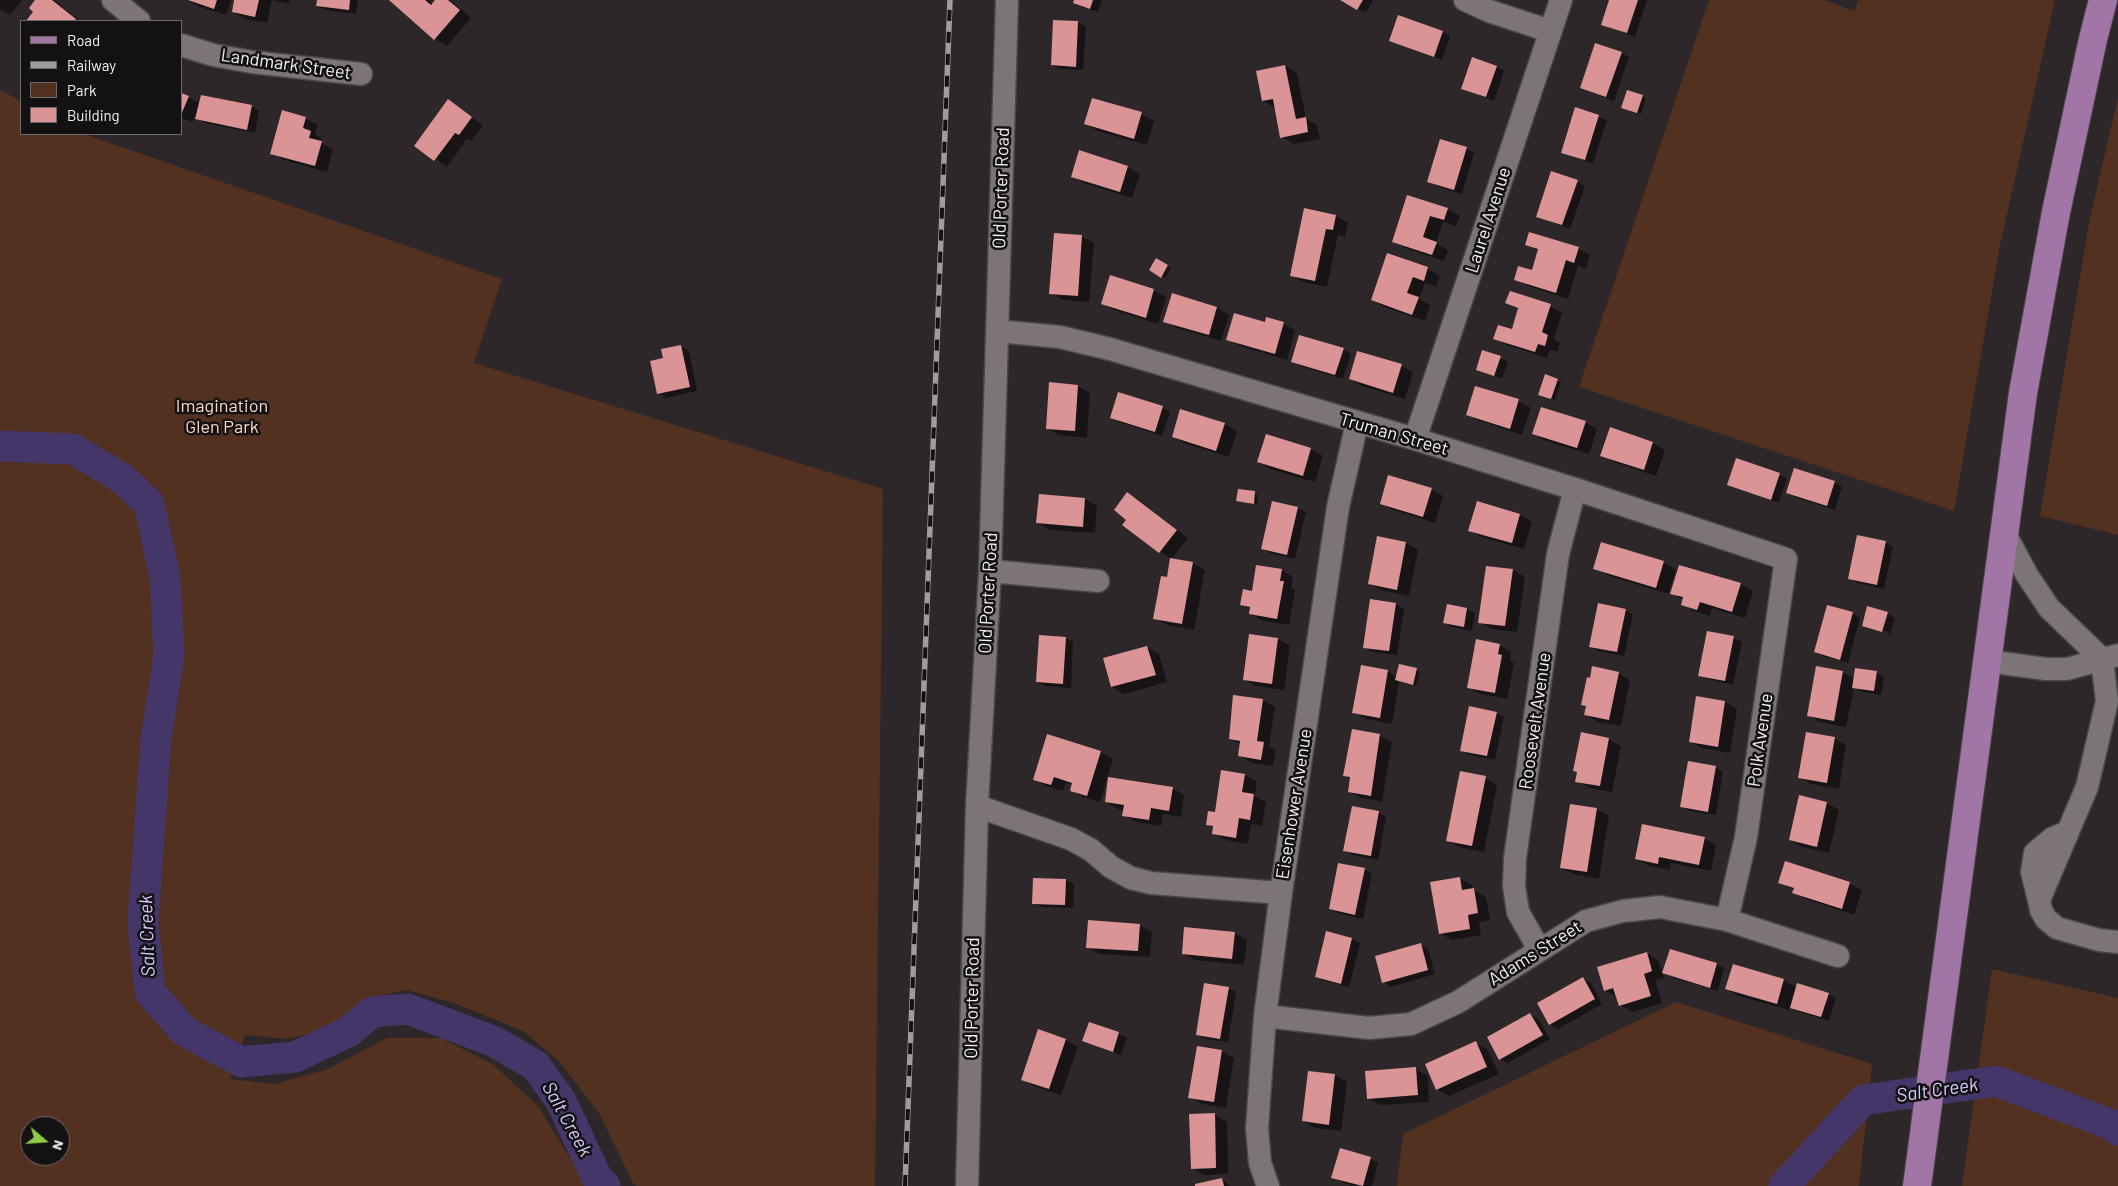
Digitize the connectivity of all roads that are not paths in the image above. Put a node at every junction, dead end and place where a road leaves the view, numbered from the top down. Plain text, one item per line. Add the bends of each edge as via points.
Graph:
1 (113, 0) edge
2 (1007, 0) edge
3 (1465, 0) edge
4 (1561, 0) edge
5 (2103, 0) edge
6 (138, 20) edge
7 (1550, 31) junction
8 (182, 44) edge
9 (361, 74) dead end
10 (996, 332) junction
11 (1356, 423) junction
12 (1415, 440) junction
13 (1575, 489) junction
14 (2005, 534) junction
15 (1786, 559) joint
16 (990, 571) junction
17 (1098, 581) dead end
18 (2110, 657) edge
19 (1987, 661) junction
20 (977, 806) junction
21 (1281, 892) junction
22 (1727, 920) junction
23 (2118, 942) edge
24 (1539, 949) junction
25 (1838, 956) dead end
26 (1264, 1016) junction
27 (967, 1186) edge
28 (1268, 1186) edge
29 (1917, 1186) edge

1 - 6 street
2 - 10 street, Old Porter Road
3 - 7 street
4 - 7 street, Laurel Avenue
5 - 14 main road via 2053,231 2023,393
7 - 12 street, Laurel Avenue
8 - 9 street, Landmark Street via 214,55 252,62
10 - 11 street, Truman Street via 1085,342
10 - 16 street, Old Porter Road
11 - 12 street, Truman Street
11 - 21 street, Eisenhower Avenue via 1338,507
12 - 13 street, Truman Street
13 - 15 street, Truman Street
13 - 24 street, Roosevelt Avenue via 1558,554 1515,858 1514,886 1518,912
14 - 18 street via 2027,575 2050,608
14 - 19 main road
15 - 22 street, Polk Avenue via 1746,837
16 - 17 street
16 - 20 street, Old Porter Road
18 - 19 street via 2067,669
18 - 23 street via 2107,701 2087,787 2068,832 2053,838 2035,853 2032,872 2041,910 2056,928
19 - 29 main road
20 - 21 street via 1071,839 1131,878 1152,883
20 - 27 street, Old Porter Road
21 - 26 street, Eisenhower Avenue
22 - 24 street, Adams Street via 1660,907 1623,911 1586,921
22 - 25 street, Adams Street
24 - 26 street, Adams Street via 1458,1002 1411,1024 1369,1028
26 - 28 street, Eisenhower Avenue via 1257,1128 1260,1163

